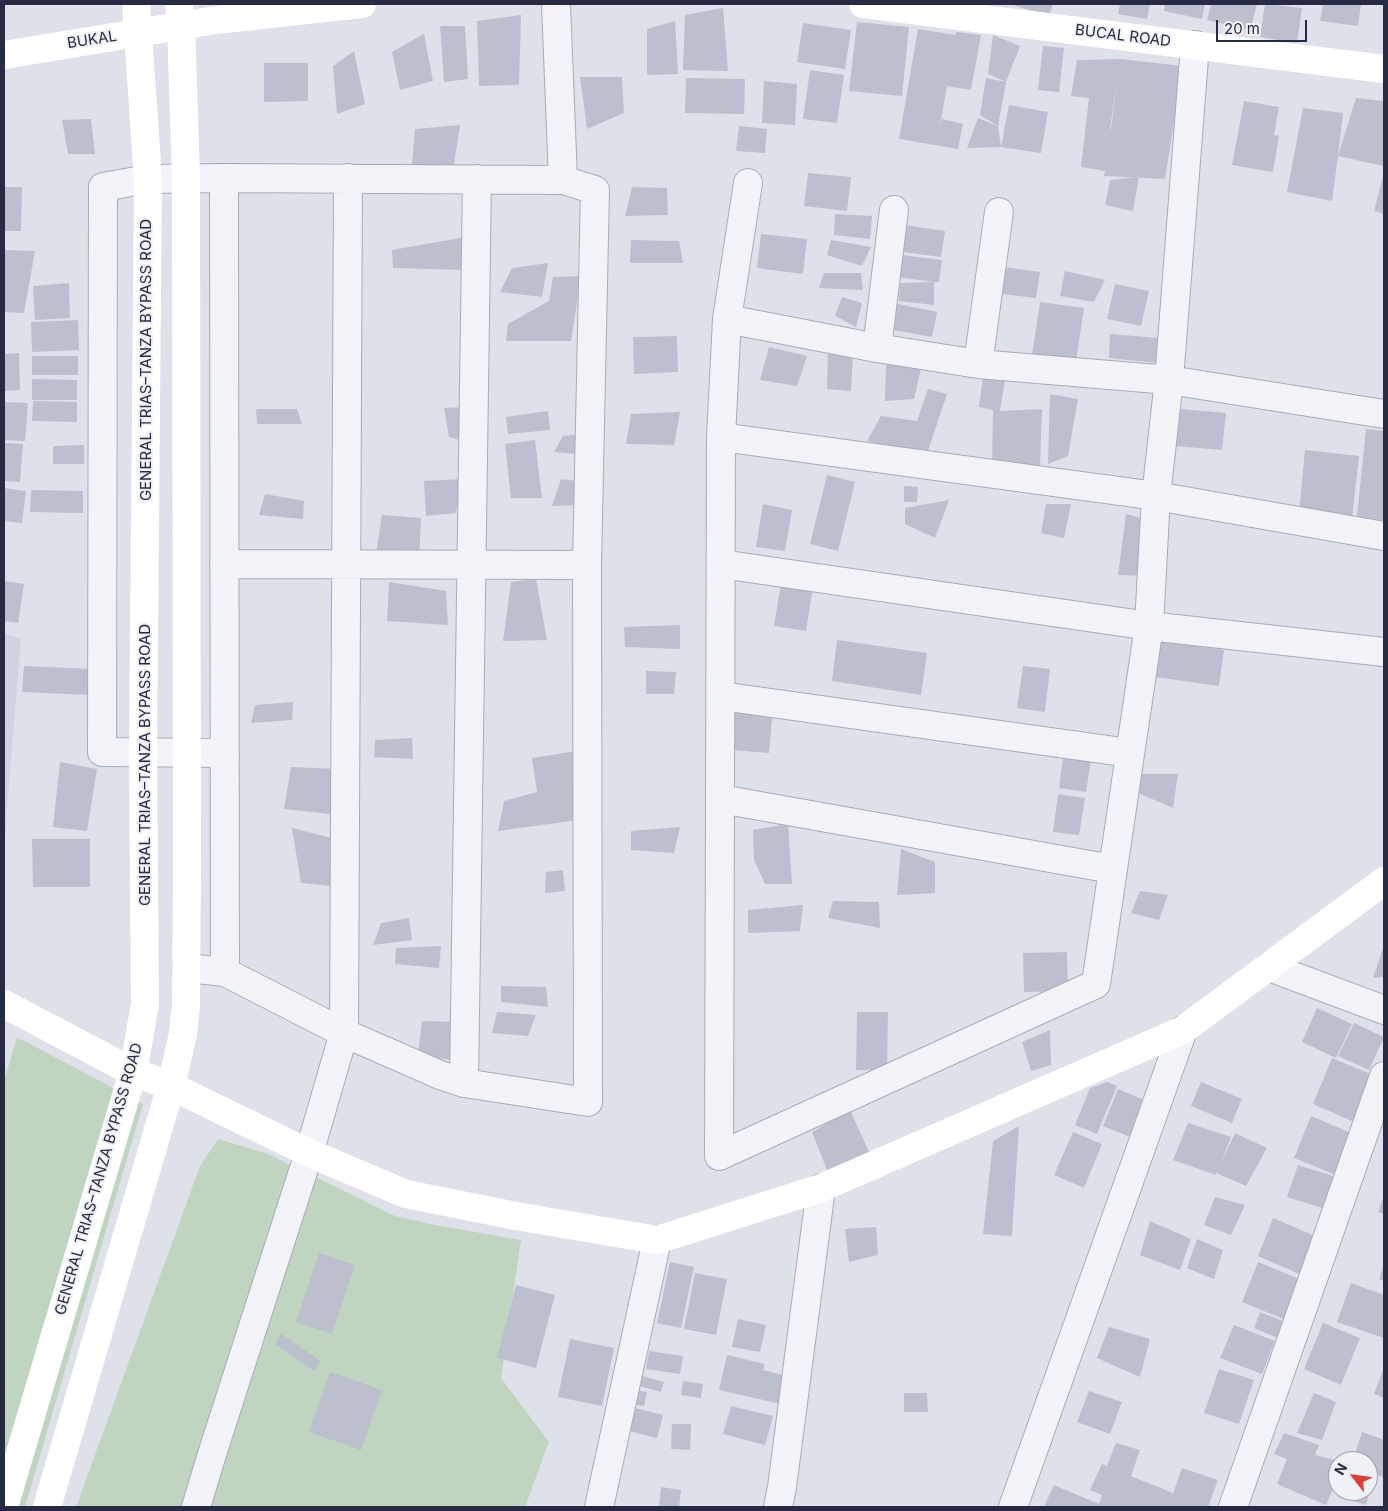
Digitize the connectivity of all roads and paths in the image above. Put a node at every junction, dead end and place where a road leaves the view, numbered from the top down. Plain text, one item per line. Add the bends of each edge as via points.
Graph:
1 (136, 4) edge
2 (362, 4) edge
3 (556, 4) edge
4 (862, 4) edge
5 (180, 14) edge
6 (139, 32) junction
7 (1194, 44) junction
8 (4, 55) edge
9 (1384, 69) edge
10 (186, 177) junction
11 (224, 178) junction
12 (348, 178) junction
13 (148, 179) junction
14 (477, 179) junction
15 (563, 180) junction
16 (748, 183) dead end
17 (894, 210) dead end
18 (999, 212) dead end
19 (727, 318) junction
20 (876, 348) junction
21 (978, 364) junction
22 (1169, 380) junction
23 (1384, 414) edge
24 (721, 437) junction
25 (1156, 496) junction
26 (1384, 536) edge
27 (224, 564) junction
28 (721, 564) junction
29 (346, 565) junction
30 (472, 565) junction
31 (586, 565) junction
32 (1149, 626) junction
33 (1384, 652) edge
34 (721, 696) junction
35 (144, 752) junction
36 (186, 752) junction
37 (224, 753) junction
38 (1130, 753) junction
39 (721, 799) junction
40 (1112, 869) junction
41 (1384, 881) edge
42 (1269, 967) junction
43 (187, 968) junction
44 (225, 972) junction
45 (4, 1004) edge
46 (1384, 1010) edge
47 (1183, 1030) junction
48 (344, 1033) junction
49 (133, 1072) junction
50 (1384, 1076) edge
51 (464, 1083) junction
52 (172, 1086) junction
53 (309, 1153) junction
54 (821, 1188) junction
55 (657, 1240) junction
56 (4, 1507) edge
57 (47, 1507) edge
58 (196, 1507) edge
59 (599, 1507) edge
60 (778, 1507) edge
61 (1013, 1507) edge
62 (1233, 1507) edge

1 - 6 main road, GENERAL TRIAS–TANZA BYPASS ROAD
2 - 5 main road via 216,20
3 - 15 street
4 - 7 main road, BUCAL ROAD
5 - 6 main road, BUKAL
5 - 10 main road
6 - 8 main road, BUKAL
6 - 13 main road, GENERAL TRIAS–TANZA BYPASS ROAD
7 - 9 main road, BUCAL ROAD
7 - 22 street
10 - 11 street
10 - 13 street
10 - 36 main road
11 - 12 street
11 - 27 street
12 - 14 street
12 - 29 street
13 - 35 main road, GENERAL TRIAS–TANZA BYPASS ROAD
13 - 35 street via 103,187 102,752
14 - 15 street
14 - 30 street
15 - 31 street via 595,190
16 - 19 street
17 - 20 street
18 - 21 street
19 - 20 street
19 - 24 street
20 - 21 street
21 - 22 street
22 - 23 street
22 - 25 street
24 - 25 street
24 - 28 street
25 - 26 street
25 - 32 street
27 - 29 street
27 - 37 street
28 - 32 street
28 - 34 street
29 - 30 street
29 - 48 street
30 - 31 street
30 - 51 street
31 - 51 street via 588,1102
32 - 33 street
32 - 38 street
34 - 38 street
34 - 39 street
35 - 36 street
35 - 49 main road, GENERAL TRIAS–TANZA BYPASS ROAD via 145,1004
36 - 37 street
36 - 43 main road
37 - 44 street
38 - 40 street
39 - 40 street
39 - 40 street via 719,1156 1096,984
41 - 42 main road
42 - 46 street
42 - 47 main road
43 - 44 street
43 - 52 main road via 183,1034
44 - 48 street
45 - 49 main road
47 - 54 main road
47 - 61 street
48 - 51 street
48 - 53 street
49 - 52 main road
49 - 56 main road, GENERAL TRIAS–TANZA BYPASS ROAD
50 - 62 street
52 - 53 main road
52 - 57 main road
53 - 55 main road via 406,1194
53 - 58 street
54 - 55 main road
54 - 60 street
55 - 59 street

